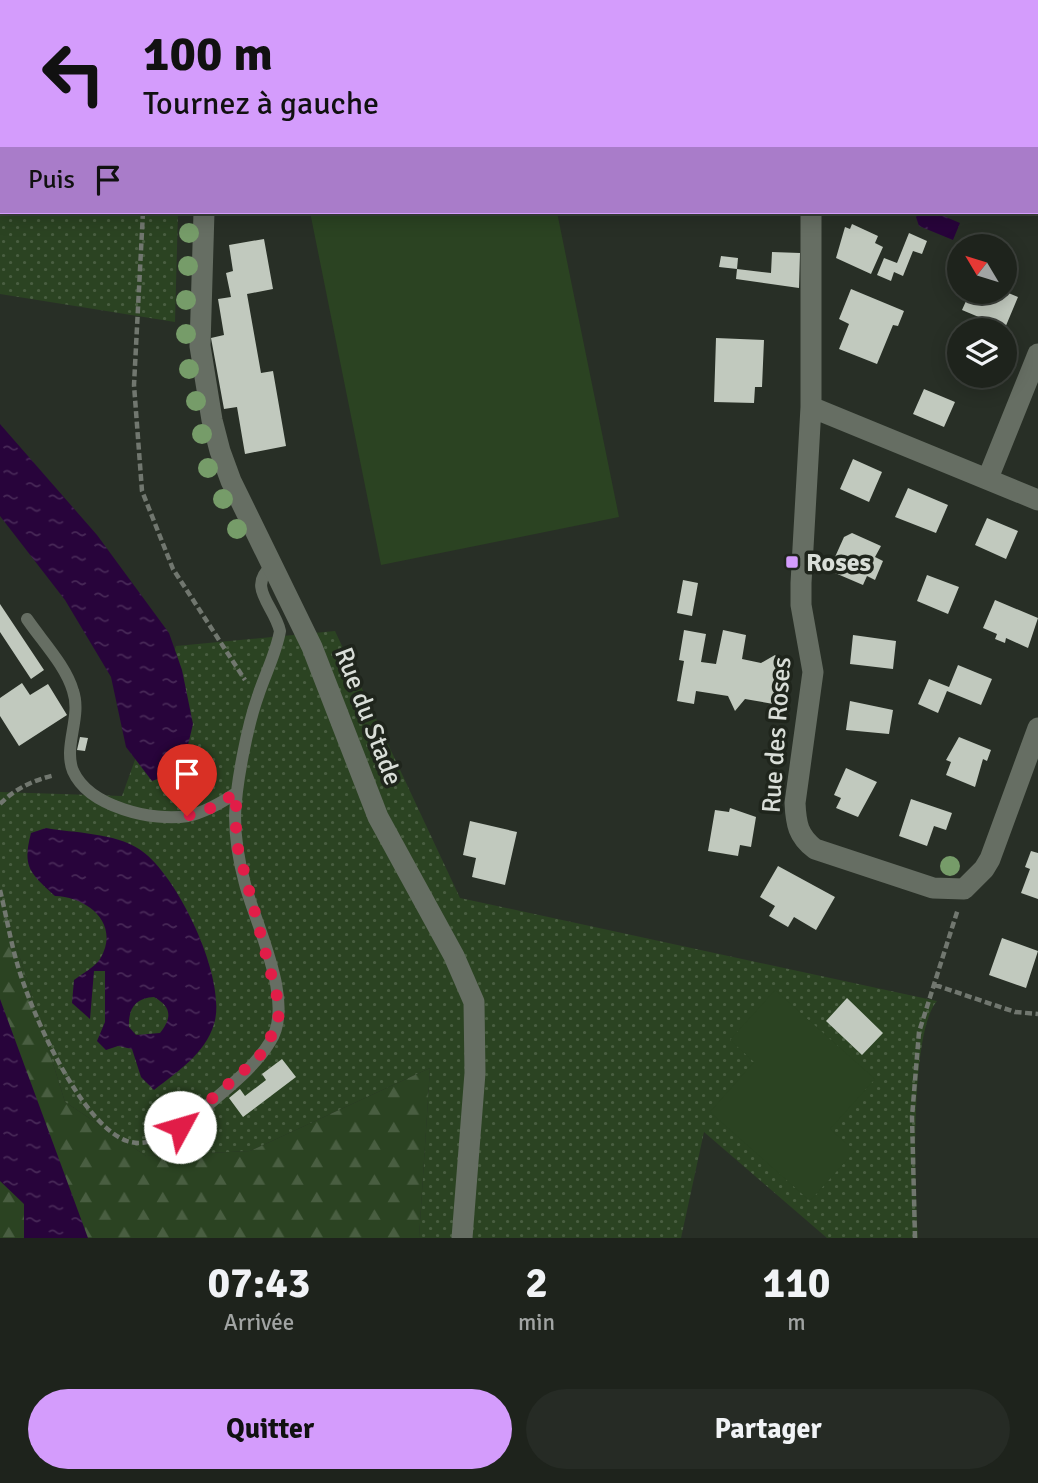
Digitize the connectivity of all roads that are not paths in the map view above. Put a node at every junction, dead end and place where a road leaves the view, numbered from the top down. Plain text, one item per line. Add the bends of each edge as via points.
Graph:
1 (204, 214) edge
2 (811, 214) edge
3 (1038, 354) edge
4 (811, 407) junction
5 (988, 478) junction
6 (1038, 499) edge
7 (272, 566) junction
8 (27, 619) dead end
9 (1038, 727) edge
10 (236, 793) junction
11 (199, 1113) road end
12 (462, 1238) edge

1 - 7 street, Rue du Stade via 200,346 212,420 231,481
2 - 4 street, Rue des Roses
3 - 5 street
4 - 5 street
4 - 9 street, Rue des Roses via 801,605 813,672 795,803 796,825 803,840 816,849 933,888 964,889 990,859
5 - 6 street
7 - 10 lane via 260,578 259,586 280,631 257,698
7 - 12 street, Rue du Stade via 312,647 378,817 474,1002 476,1048
8 - 10 lane via 74,691 70,752 73,771 85,786 102,799 164,817 187,816
10 - 11 lane via 236,841 244,883 271,967 278,1024 259,1057

